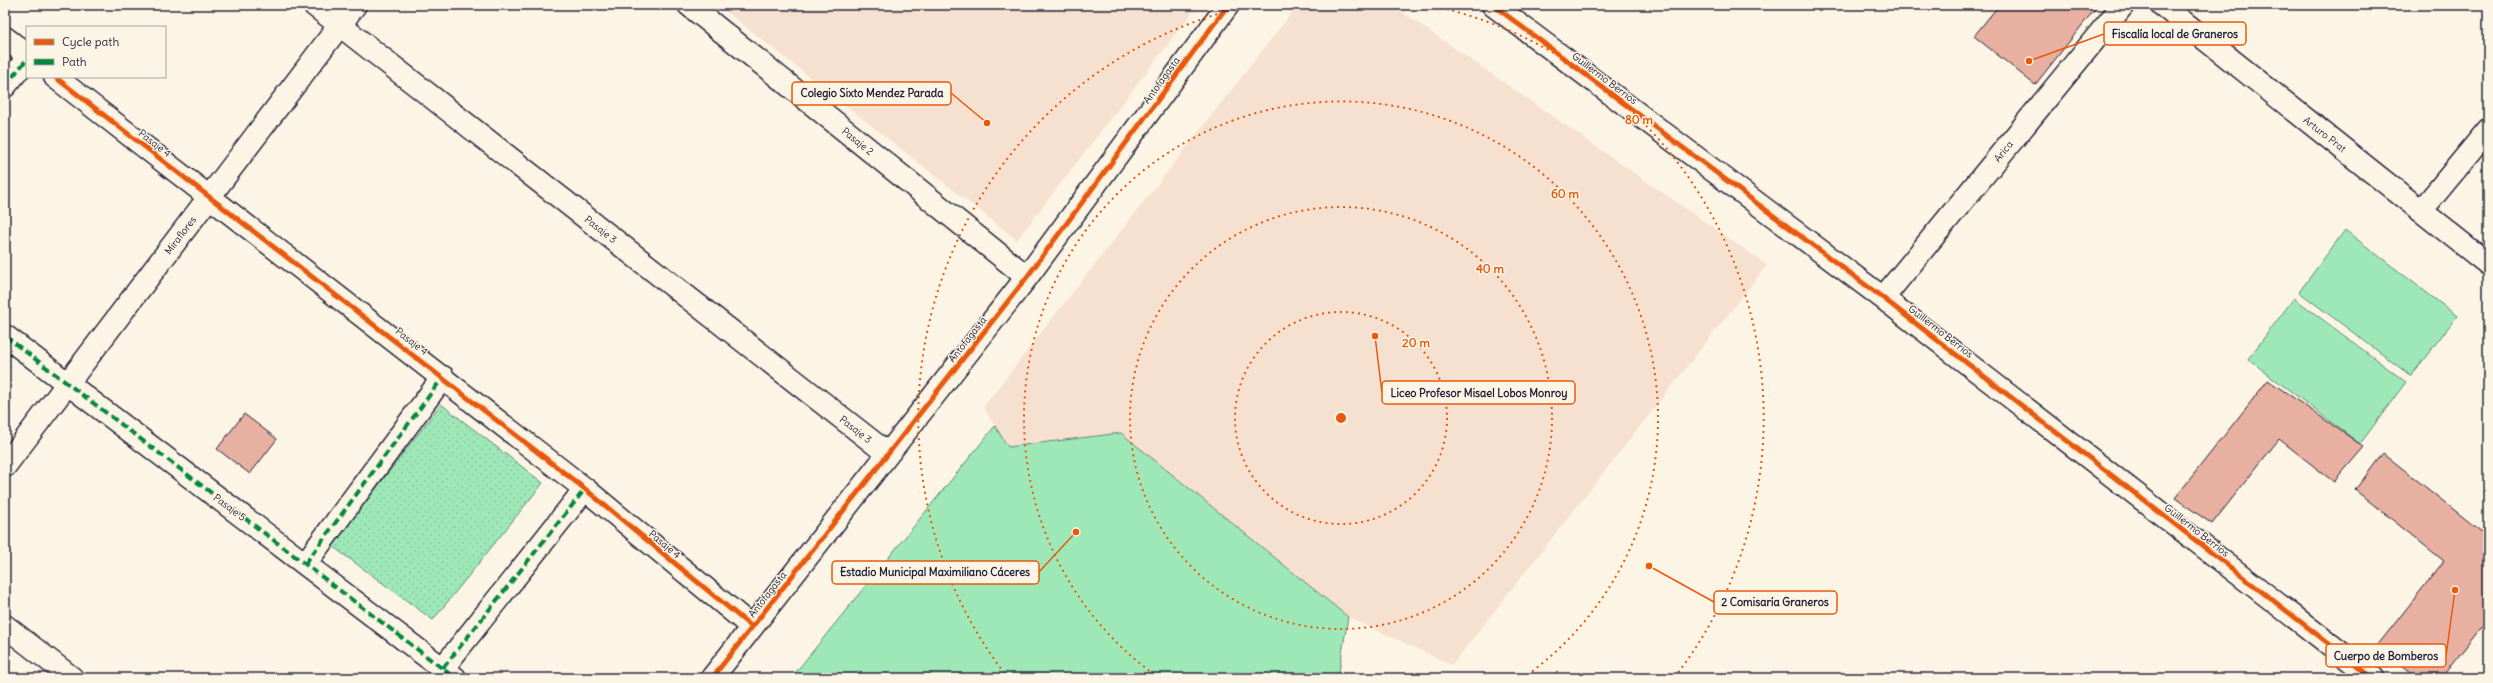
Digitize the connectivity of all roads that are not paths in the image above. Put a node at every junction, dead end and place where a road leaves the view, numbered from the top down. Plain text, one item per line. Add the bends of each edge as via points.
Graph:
1 (314, 5) edge
2 (356, 5) edge
3 (689, 5) edge
4 (1228, 5) edge
5 (1493, 5) edge
6 (2123, 5) edge
7 (2162, 5) edge
8 (340, 25) junction
9 (5, 38) edge
10 (26, 54) edge
11 (26, 60) edge
12 (56, 78) edge
13 (5, 86) edge
14 (2488, 130) edge
15 (210, 197) junction
16 (2421, 210) junction
17 (2488, 264) edge
18 (1027, 277) junction
19 (1884, 298) junction
20 (5, 336) edge
21 (443, 377) junction
22 (67, 384) junction
23 (888, 454) junction
24 (5, 466) edge
25 (585, 489) junction
26 (305, 564) junction
27 (5, 626) edge
28 (752, 627) junction
29 (449, 673) edge
30 (72, 678) edge
31 (712, 678) edge
32 (2373, 678) edge

1 - 8 street, Pasaje 3
2 - 8 street, Miraflores
3 - 18 street, Pasaje 2
4 - 18 street, Antofagasta
5 - 19 street, Guillermo Berrios
6 - 19 street, Arica
7 - 16 street, Arturo Prat
8 - 15 street, Miraflores
8 - 23 street, Pasaje 3
9 - 10 street
11 - 13 street
12 - 15 street, Pasaje 4
14 - 16 street
15 - 21 street, Pasaje 4
15 - 22 street, Miraflores
16 - 17 street, Arturo Prat
18 - 23 street, Antofagasta
19 - 32 street, Guillermo Berrios
20 - 22 street, Pasaje 5
21 - 25 street, Pasaje 4
21 - 26 street
22 - 24 street, Miraflores
22 - 26 street, Pasaje 5
23 - 28 street, Antofagasta
25 - 28 street, Pasaje 4
25 - 29 street
26 - 29 street, Pasaje 5
27 - 30 street
28 - 31 street, Antofagasta

